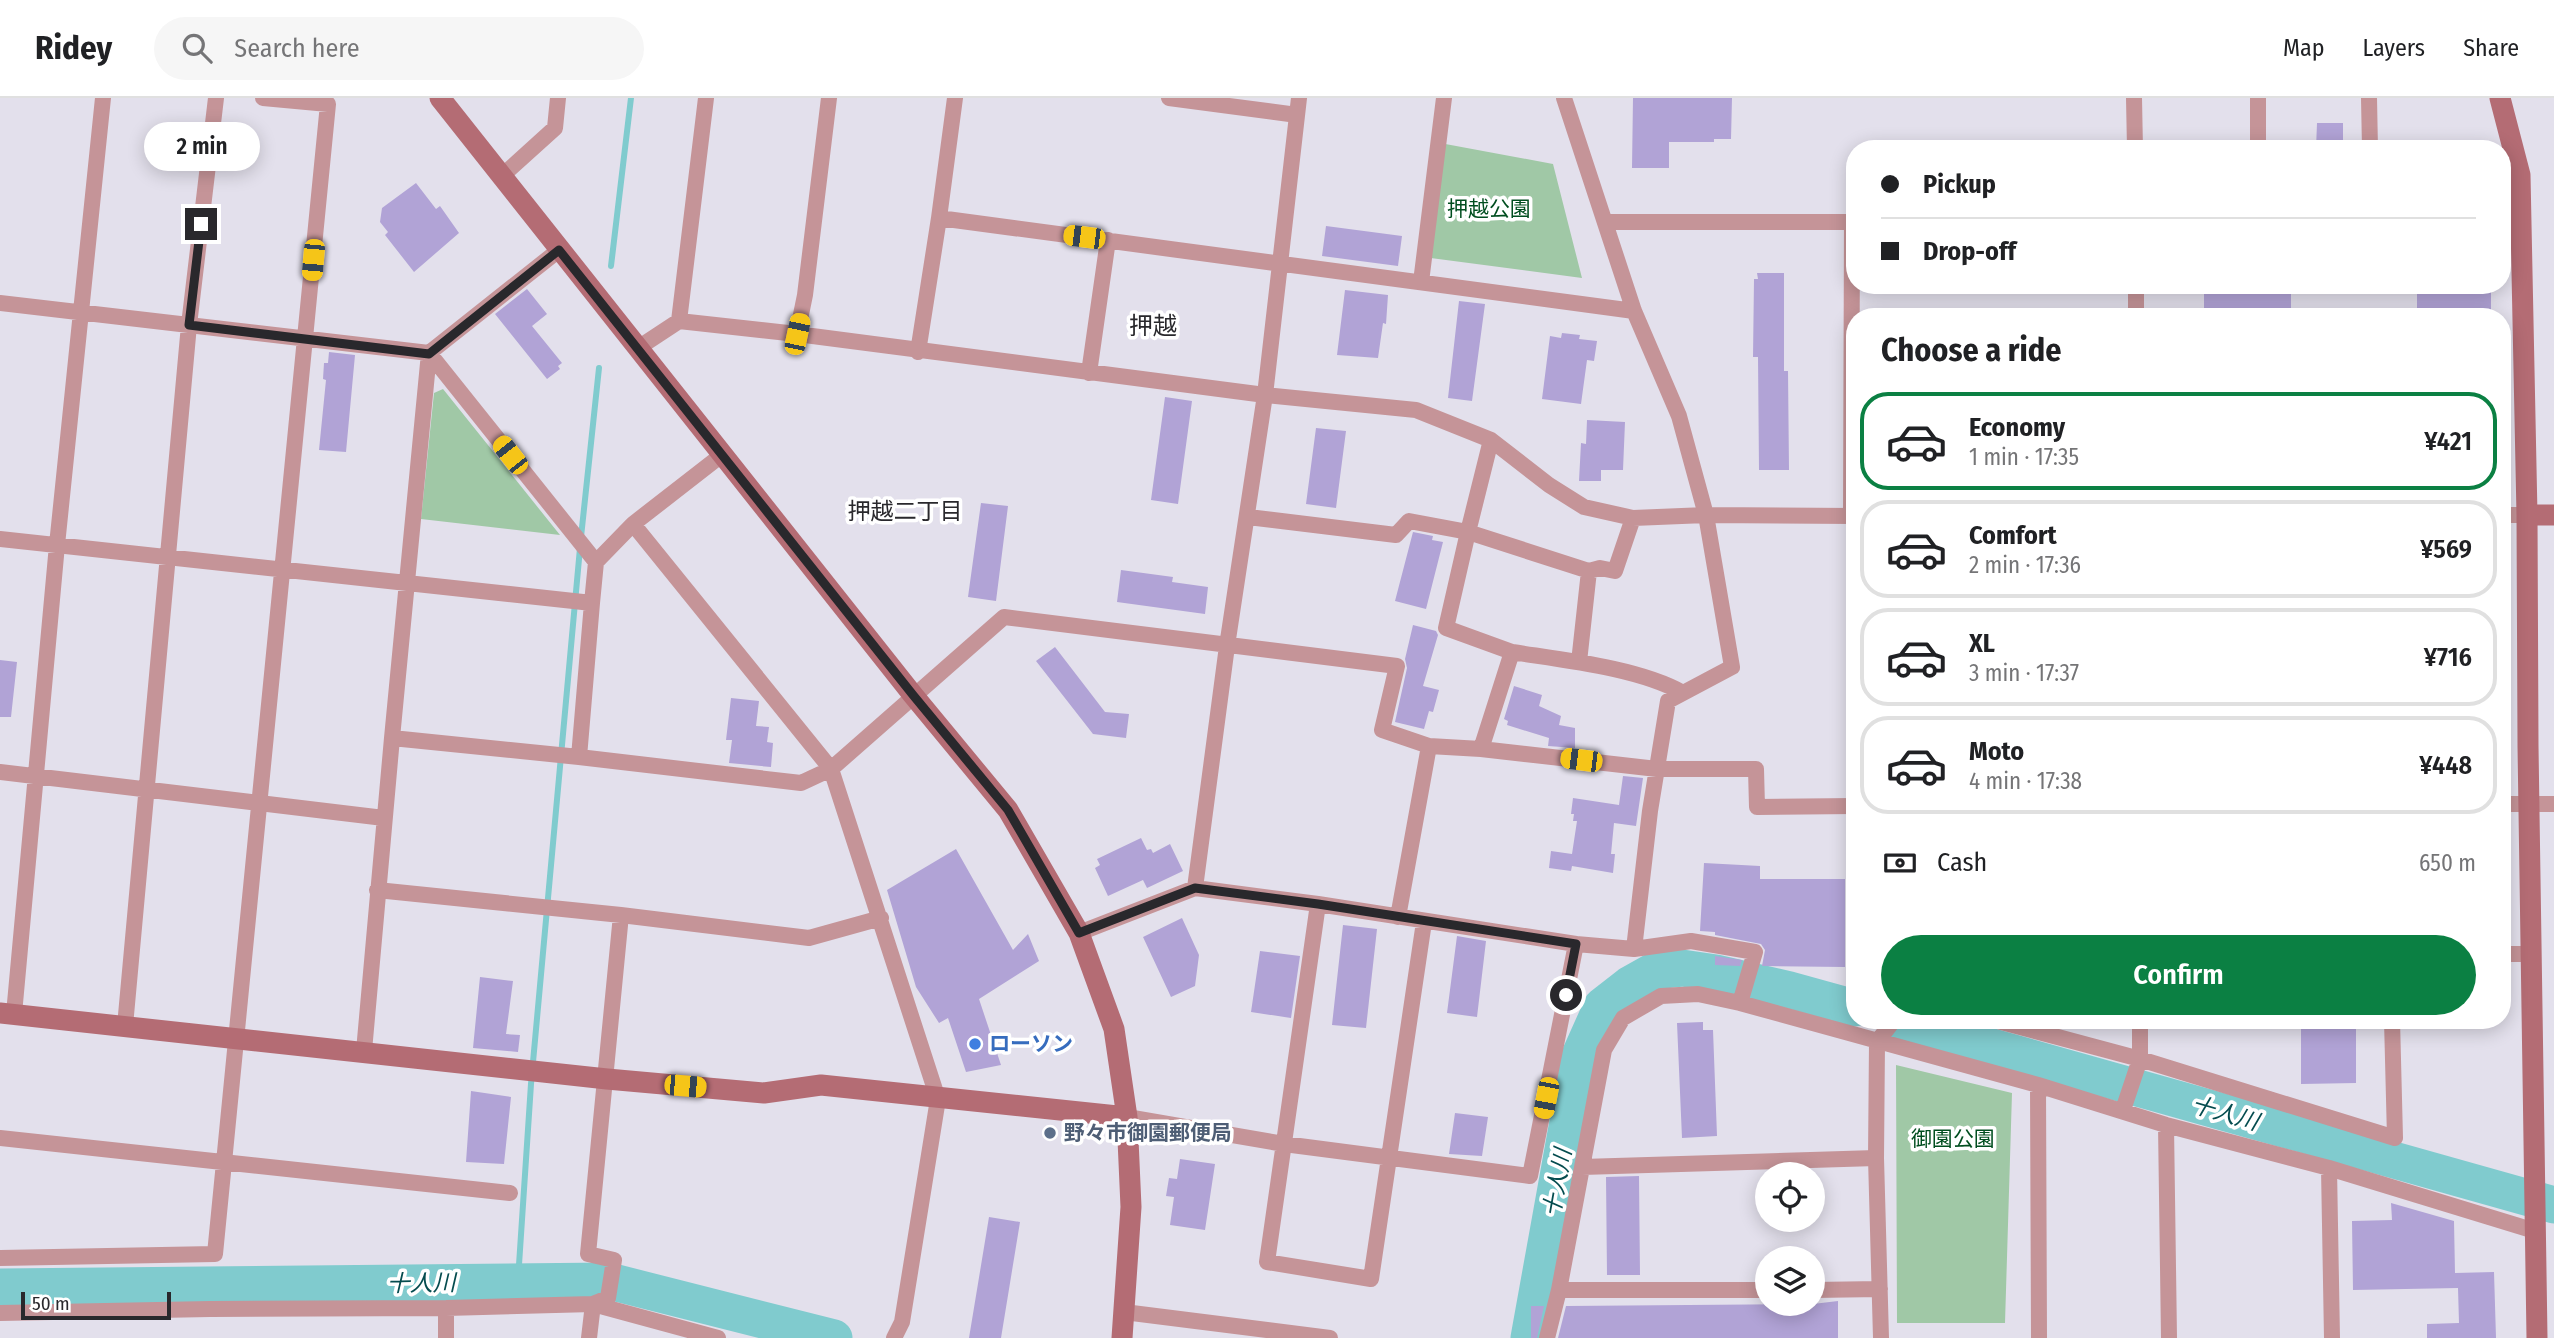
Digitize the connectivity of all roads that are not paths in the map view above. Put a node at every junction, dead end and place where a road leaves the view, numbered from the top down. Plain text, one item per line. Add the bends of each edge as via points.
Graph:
1 (103, 98) edge
2 (216, 98) edge
3 (263, 98) edge
4 (440, 98) edge
5 (558, 98) edge
6 (706, 98) edge
7 (829, 98) edge
8 (955, 98) edge
9 (1169, 98) edge
10 (1299, 98) edge
11 (1444, 98) edge
12 (1564, 98) edge
13 (2134, 98) edge
14 (2258, 98) edge
15 (2369, 98) edge
16 (2500, 98) edge
17 (1297, 115) junction
18 (2135, 140) edge
19 (2258, 140) edge
20 (2370, 140) edge
21 (2511, 140) edge
22 (2511, 140) edge
23 (502, 176) junction
24 (939, 218) junction
25 (1606, 222) junction
26 (1846, 222) edge
27 (1108, 240) junction
28 (559, 250) junction
29 (1281, 263) junction
30 (1421, 282) junction
31 (0, 303) edge
32 (1633, 311) junction
33 (81, 312) junction
34 (679, 321) junction
35 (189, 325) junction
36 (797, 334) junction
37 (306, 338) junction
38 (638, 348) junction
39 (918, 352) junction
40 (429, 354) junction
41 (1089, 373) junction
42 (1265, 396) junction
43 (1491, 440) junction
44 (723, 454) junction
45 (1706, 515) junction
46 (2511, 515) edge
47 (2527, 515) junction
48 (2554, 515) edge
49 (1846, 516) edge
50 (1248, 517) junction
51 (1633, 519) junction
52 (633, 524) junction
53 (1468, 532) junction
54 (0, 539) edge
55 (57, 545) junction
56 (167, 556) junction
57 (593, 558) junction
58 (282, 569) junction
59 (1588, 571) junction
60 (407, 582) junction
61 (582, 602) junction
62 (1227, 646) junction
63 (1512, 652) junction
64 (1579, 662) junction
65 (1683, 693) junction
66 (913, 695) junction
67 (392, 738) junction
68 (1429, 746) junction
69 (1481, 748) junction
70 (567, 756) junction
71 (831, 769) junction
72 (1657, 769) junction
73 (0, 772) edge
74 (36, 776) junction
75 (148, 790) junction
76 (258, 804) junction
77 (2511, 804) edge
78 (2529, 804) junction
79 (2554, 804) edge
80 (1846, 806) edge
81 (384, 818) junction
82 (1195, 888) junction
83 (377, 890) junction
84 (1318, 904) junction
85 (621, 915) junction
86 (881, 918) junction
87 (1398, 918) junction
88 (1424, 922) junction
89 (1079, 933) junction
90 (1576, 944) junction
91 (1634, 949) junction
92 (2511, 954) edge
93 (2531, 954) junction
94 (1741, 998) junction
95 (7, 1013) edge
96 (1846, 1023) edge
97 (125, 1026) junction
98 (2041, 1029) edge
99 (2140, 1029) edge
100 (2392, 1029) edge
101 (1885, 1032) edge
102 (237, 1037) junction
103 (364, 1051) junction
104 (2140, 1059) junction
105 (607, 1079) junction
106 (2038, 1084) junction
107 (938, 1099) junction
108 (2124, 1106) junction
109 (1127, 1116) junction
110 (2165, 1125) junction
111 (0, 1138) edge
112 (1284, 1144) junction
113 (1389, 1158) junction
114 (1876, 1158) junction
115 (224, 1163) junction
116 (1582, 1167) junction
117 (2329, 1168) junction
118 (510, 1193) dead end
119 (2535, 1225) junction
120 (0, 1258) edge
121 (1559, 1290) junction
122 (1755, 1290) edge
123 (1825, 1290) edge
124 (1880, 1290) junction
125 (601, 1301) junction
126 (446, 1308) junction
127 (1124, 1312) junction
128 (0, 1313) edge
129 (446, 1338) edge
130 (589, 1338) edge
131 (718, 1338) edge
132 (894, 1338) edge
133 (1122, 1338) edge
134 (1330, 1338) edge
135 (1547, 1338) edge
136 (1881, 1338) edge
137 (2039, 1338) edge
138 (2169, 1338) edge
139 (2332, 1338) edge
140 (2537, 1338) edge

1 - 33 street
2 - 35 street
3 - 37 street via 328,104
4 - 23 street
5 - 23 street via 555,128
6 - 34 street
7 - 36 street
8 - 24 street
9 - 17 street
10 - 17 street
11 - 30 street
12 - 25 street
13 - 18 street
14 - 19 street
15 - 20 street
16 - 21 street
17 - 29 street
22 - 47 street via 2520,175
23 - 28 street
24 - 27 street
24 - 39 street
25 - 26 street
25 - 32 street
27 - 29 street
27 - 41 street
28 - 38 street
28 - 40 street
29 - 30 street
29 - 42 street
30 - 32 street
31 - 33 street
32 - 45 street via 1679,416
33 - 35 street
33 - 55 street
34 - 36 street
34 - 38 street
35 - 37 street
35 - 56 street
36 - 39 street
37 - 40 street
37 - 58 street
38 - 44 street
39 - 41 street
40 - 57 street
40 - 60 street
41 - 42 street
42 - 43 street via 1416,410
42 - 50 street
43 - 51 street via 1584,507
43 - 53 street
44 - 52 street
44 - 66 street
45 - 49 street
45 - 51 street
45 - 65 street via 1732,667
46 - 47 street
47 - 48 street
47 - 78 street
50 - 53 street via 1396,535 1409,521
50 - 62 street
51 - 59 street via 1615,571
52 - 57 street
52 - 71 street
53 - 59 street
53 - 63 street via 1446,628
54 - 55 street
55 - 56 street
55 - 74 street
56 - 58 street
56 - 75 street
57 - 61 street
58 - 60 street
58 - 76 street
59 - 64 street
60 - 61 street
60 - 67 street
61 - 70 street
62 - 66 street via 1004,617
62 - 68 street via 1396,666 1381,730
62 - 82 street
63 - 64 street
63 - 69 street
64 - 65 street via 1666,684
65 - 72 street via 1668,701
66 - 71 street
66 - 89 street via 1008,810
67 - 70 street
67 - 81 street
68 - 69 street
68 - 87 street
69 - 72 street
70 - 71 street via 801,783
71 - 86 street
72 - 80 street via 1756,769 1757,807
72 - 91 street
73 - 74 street
74 - 75 street
74 - 95 street
75 - 76 street
75 - 97 street
76 - 81 street
76 - 102 street
77 - 78 street
78 - 79 street
78 - 93 street
81 - 83 street
82 - 84 street
82 - 89 street
83 - 85 street
83 - 103 street
84 - 87 street
84 - 112 street
85 - 86 street via 810,938
85 - 105 street
86 - 107 street
87 - 88 street
88 - 90 street
88 - 113 street
89 - 109 street via 1114,1029
90 - 91 street
90 - 113 street via 1530,1176
91 - 94 street via 1691,941 1755,952
92 - 93 street
93 - 119 street
94 - 96 street
94 - 116 street via 1661,996 1623,1018 1604,1050
95 - 97 street
97 - 102 street
98 - 104 street
99 - 104 street
100 - 104 street via 2395,1138
101 - 106 street
101 - 114 street
102 - 103 street
102 - 115 street
103 - 105 street
104 - 108 street
105 - 107 street via 764,1093 821,1085
105 - 125 street via 588,1254 614,1260
106 - 108 street
106 - 137 street
107 - 109 street
107 - 132 street via 902,1322
108 - 110 street
109 - 112 street
109 - 127 street via 1131,1208
110 - 117 street
110 - 138 street
111 - 115 street
112 - 113 street
112 - 113 street via 1268,1262 1371,1279
114 - 116 street
114 - 124 street
115 - 118 street
115 - 120 street via 215,1254
116 - 121 street
117 - 119 street
117 - 139 street
119 - 140 street
121 - 122 street
121 - 135 street
123 - 124 street
124 - 136 street
125 - 126 street
125 - 130 street
125 - 131 street
126 - 128 street
126 - 129 street
127 - 133 street
127 - 134 street

